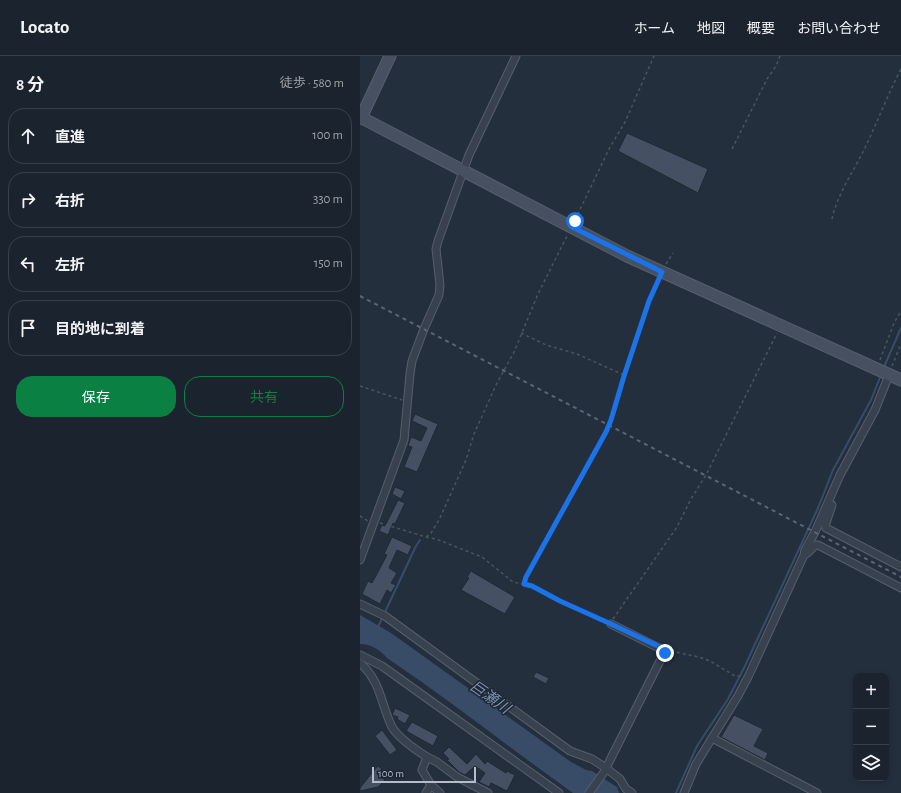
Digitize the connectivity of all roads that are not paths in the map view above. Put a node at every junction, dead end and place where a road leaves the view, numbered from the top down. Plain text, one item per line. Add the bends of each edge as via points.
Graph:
1 (390, 56) edge
2 (516, 56) edge
3 (360, 118) edge
4 (463, 171) junction
5 (883, 372) junction
6 (901, 380) edge
7 (834, 488) junction
8 (804, 555) junction
9 (360, 560) edge
10 (901, 568) edge
11 (901, 588) edge
12 (360, 604) edge
13 (611, 624) road end
14 (360, 655) edge
15 (360, 663) edge
16 (712, 738) junction
17 (428, 757) junction
18 (605, 770) junction
19 (431, 785) junction
20 (426, 793) edge
21 (440, 793) edge
22 (488, 793) edge
23 (558, 793) edge
24 (589, 793) edge
25 (632, 793) edge
26 (684, 793) edge
27 (818, 793) edge

1 - 3 street
2 - 4 street
3 - 4 street
4 - 5 street via 662,272
4 - 9 street via 436,250 439,295 412,361 404,440
5 - 6 street
5 - 7 street via 875,410
7 - 8 street
7 - 10 street via 832,504 825,522 826,528
8 - 11 street via 813,546 818,545
8 - 16 street via 749,675
12 - 18 street via 383,615 570,751 592,759
13 - 18 street via 665,651
14 - 23 street via 382,666
15 - 17 street via 379,691 392,728 410,747
16 - 26 street via 696,764
16 - 27 street
17 - 19 street via 422,770
17 - 22 street via 457,777
18 - 24 street
18 - 25 street via 620,779
19 - 20 street
19 - 21 street

